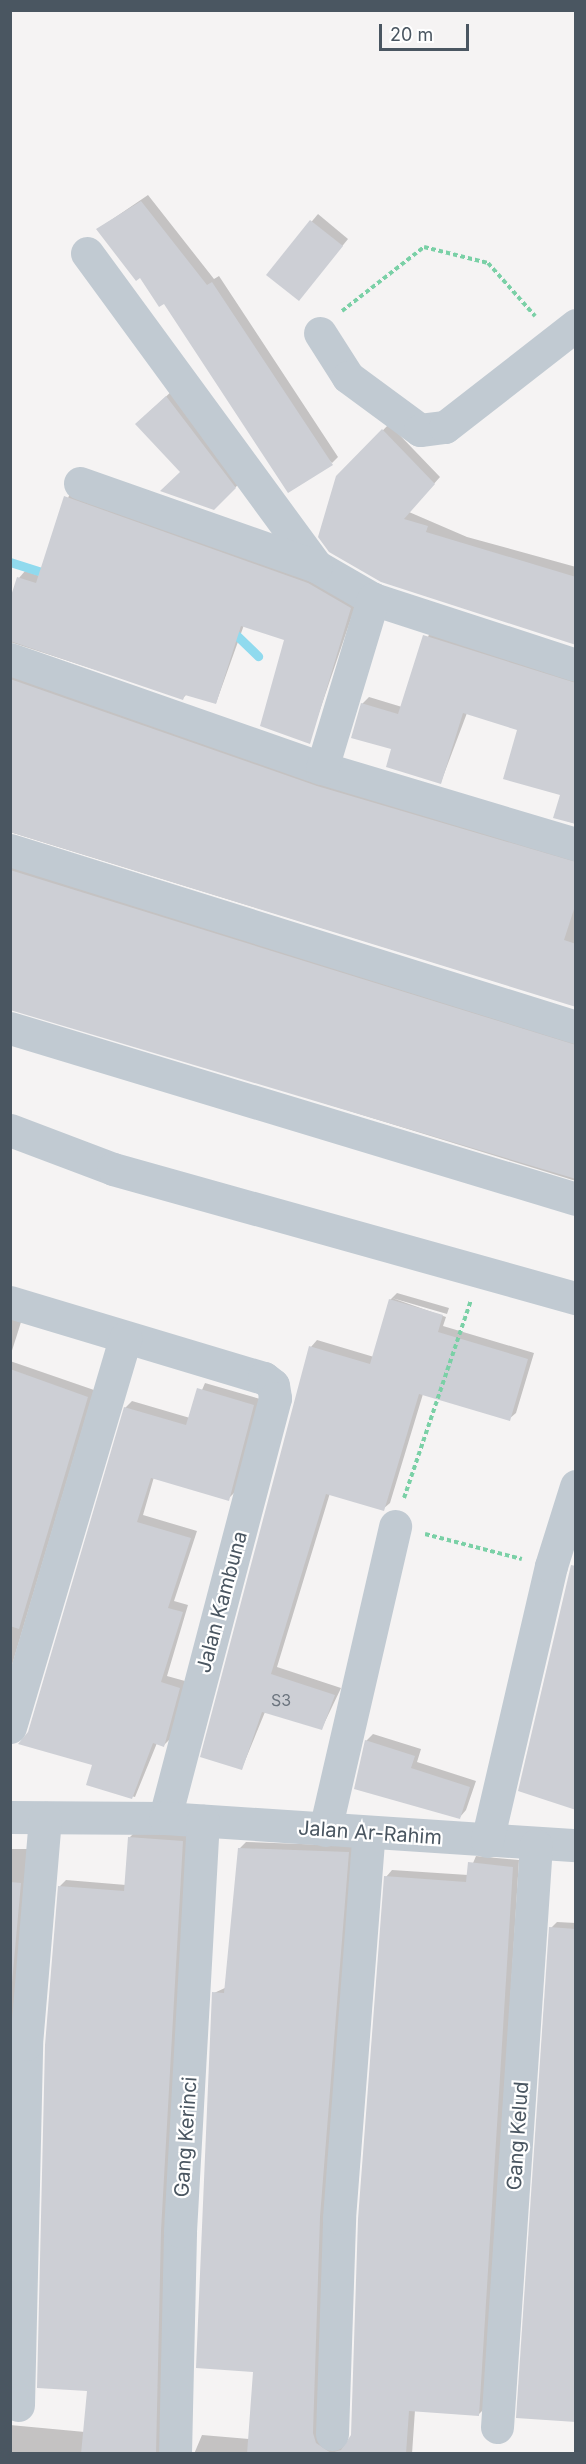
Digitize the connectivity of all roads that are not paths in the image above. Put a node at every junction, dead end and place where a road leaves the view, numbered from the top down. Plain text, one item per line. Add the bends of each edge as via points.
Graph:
1 (87, 252) dead end
2 (566, 332) edge
3 (320, 333) road end
4 (80, 483) dead end
5 (316, 566) junction
6 (373, 599) junction
7 (10, 659) edge
8 (576, 665) edge
9 (322, 768) junction
10 (576, 844) edge
11 (10, 850) edge
12 (576, 1027) edge
13 (10, 1028) edge
14 (10, 1130) edge
15 (576, 1199) edge
16 (576, 1298) edge
17 (10, 1302) edge
18 (125, 1338) junction
19 (576, 1486) edge
20 (395, 1526) road end
21 (10, 1727) edge
22 (10, 1817) edge
23 (45, 1818) junction
24 (165, 1818) junction
25 (203, 1821) junction
26 (325, 1830) junction
27 (369, 1832) junction
28 (487, 1841) junction
29 (536, 1845) junction
30 (576, 1845) edge
31 (18, 2405) dead end
32 (497, 2427) dead end
33 (332, 2434) dead end
34 (175, 2454) edge

1 - 5 street
2 - 3 street via 445,427 420,430 348,376
4 - 5 street
5 - 6 street
6 - 8 street
6 - 9 street
7 - 9 street
9 - 10 street
11 - 12 street
13 - 15 street
14 - 16 street via 113,1170
17 - 18 street
18 - 21 street
18 - 24 street, Jalan Kambuna via 264,1378 273,1385 275,1398
19 - 28 street via 551,1566
20 - 26 street
22 - 23 street, Jalan Ar-Rahim
23 - 24 street, Jalan Ar-Rahim
23 - 31 street via 26,2044
24 - 25 street, Jalan Ar-Rahim
25 - 26 street, Jalan Ar-Rahim
25 - 34 street, Gang Kerinci via 180,2231
26 - 27 street, Jalan Ar-Rahim
27 - 28 street, Jalan Ar-Rahim
27 - 33 street via 339,2218
28 - 29 street, Jalan Ar-Rahim
29 - 30 street, Jalan Ar-Rahim
29 - 32 street, Gang Kelud

